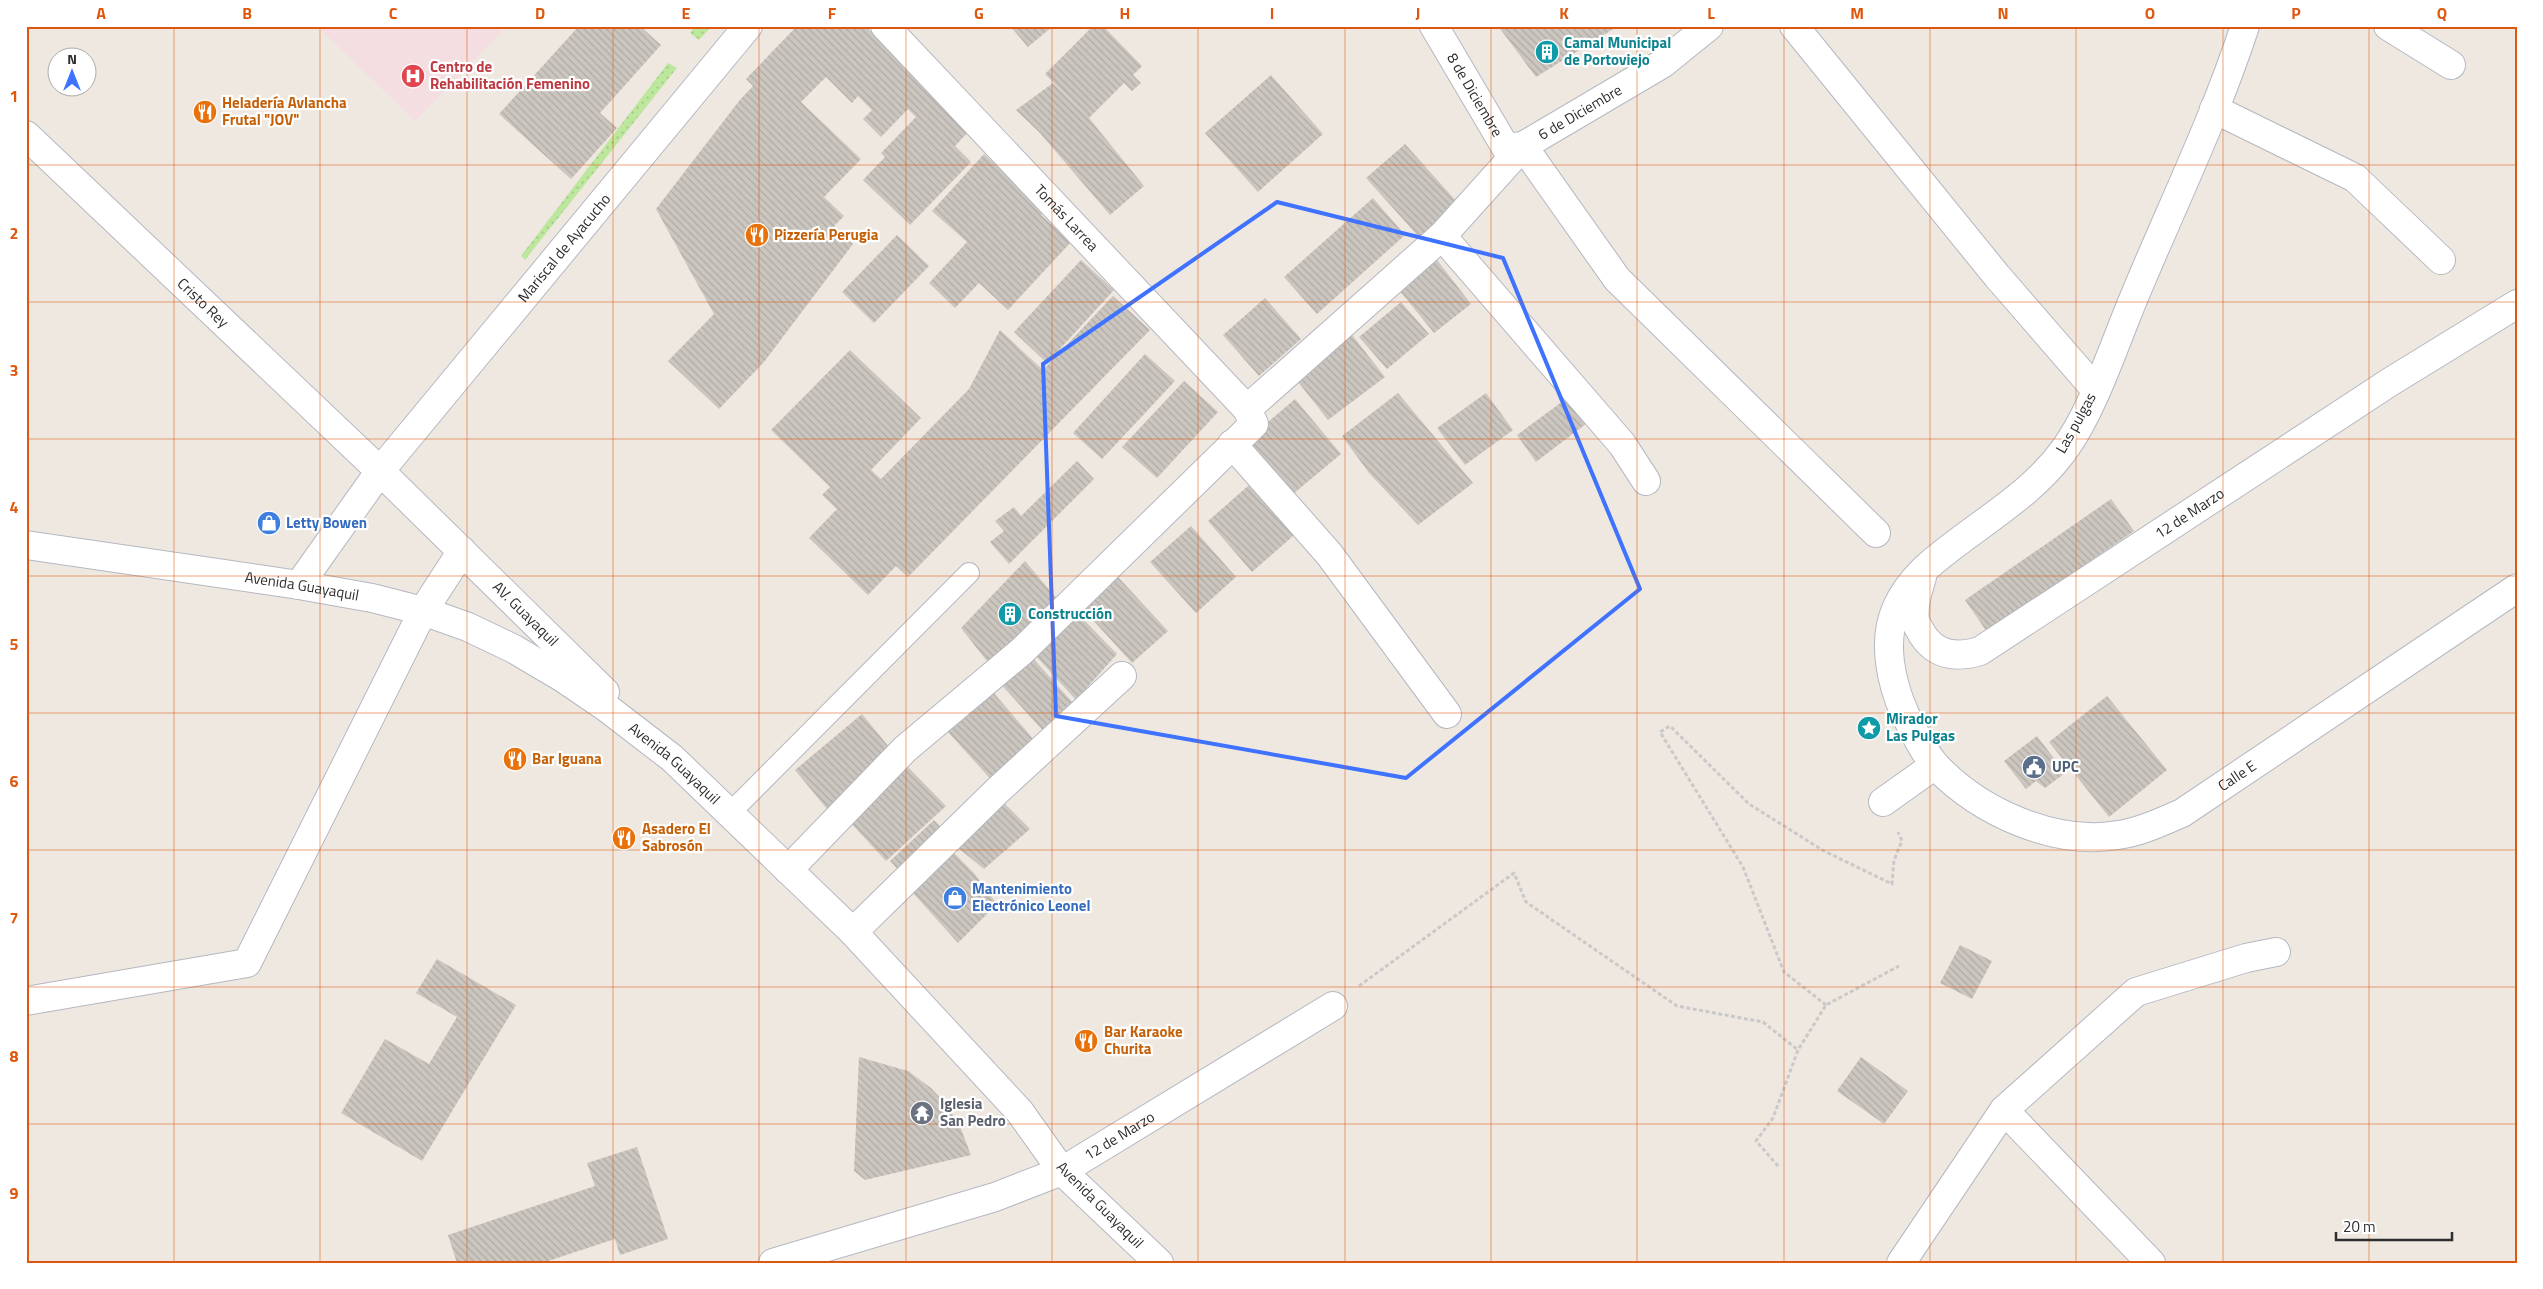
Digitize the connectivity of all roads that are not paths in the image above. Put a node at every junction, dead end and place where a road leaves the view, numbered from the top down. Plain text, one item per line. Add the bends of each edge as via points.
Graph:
1 (748, 26) edge
2 (885, 26) edge
3 (1434, 26) edge
4 (1709, 26) edge
5 (1794, 26) edge
6 (2245, 26) edge
7 (2388, 26) edge
8 (2451, 65) dead end
9 (2214, 109) junction
10 (26, 135) edge
11 (1523, 146) junction
12 (1442, 236) junction
13 (2442, 260) dead end
14 (2517, 304) edge
15 (2095, 390) junction
16 (1247, 409) junction
17 (1232, 444) junction
18 (380, 471) junction
19 (1646, 482) dead end
20 (1876, 533) dead end
21 (26, 545) edge
22 (462, 551) junction
23 (1925, 567) junction
24 (969, 573) dead end
25 (299, 585) junction
26 (2517, 588) edge
27 (423, 611) junction
28 (1122, 676) dead end
29 (1447, 714) dead end
30 (672, 758) junction
31 (1935, 765) junction
32 (1883, 802) road end
33 (730, 814) junction
34 (788, 870) junction
35 (853, 932) junction
36 (2276, 952) dead end
37 (26, 1001) edge
38 (1333, 1006) road end
39 (2004, 1110) junction
40 (1062, 1170) junction
41 (773, 1263) edge
42 (1159, 1263) edge
43 (1902, 1263) edge
44 (2151, 1263) edge

1 - 18 street, Mariscal de Ayacucho
2 - 16 street, Tomás Larrea
3 - 11 street, 8 de Diciembre via 1506,148
4 - 11 street, 6 de Diciembre via 1662,64
5 - 15 street via 1997,276
6 - 9 street, Las pulgas
7 - 8 street
9 - 13 street via 2355,178
9 - 15 street, Las pulgas
10 - 18 street, Cristo Rey
11 - 12 street, 6 de Diciembre
11 - 20 street via 1617,279
12 - 16 street, 6 de Diciembre
12 - 19 street via 1622,444
14 - 23 street, 12 de Marzo via 2390,382 1980,651 1965,656 1947,654 1928,643 1915,622 1915,600
15 - 23 street, Las pulgas via 2065,449 2046,472 2024,493
16 - 17 street via 1254,424
17 - 29 street via 1329,554
17 - 34 street via 1022,651 905,749
18 - 22 street, AV. Guayaquil
18 - 25 street, Mariscal de Ayacucho
21 - 25 street, Avenida Guayaquil
22 - 27 street
22 - 30 street, AV. Guayaquil
23 - 31 street, Las pulgas via 1906,588 1894,611 1890,669 1899,702
24 - 33 lane
25 - 27 street, Avenida Guayaquil
26 - 31 street, Calle E via 2190,807 2150,827 2116,836 2050,832 1988,809 1962,791
27 - 30 street, Avenida Guayaquil via 468,627 564,678
27 - 37 street via 247,963
28 - 35 street via 997,791
30 - 33 street, Avenida Guayaquil
31 - 32 street
33 - 34 street, Avenida Guayaquil
34 - 35 street, Avenida Guayaquil
35 - 40 street, Avenida Guayaquil via 1020,1112
36 - 39 street via 2136,992
38 - 40 street, 12 de Marzo
39 - 43 street
39 - 44 street
40 - 41 street, 12 de Marzo via 995,1197
40 - 42 street, Avenida Guayaquil

